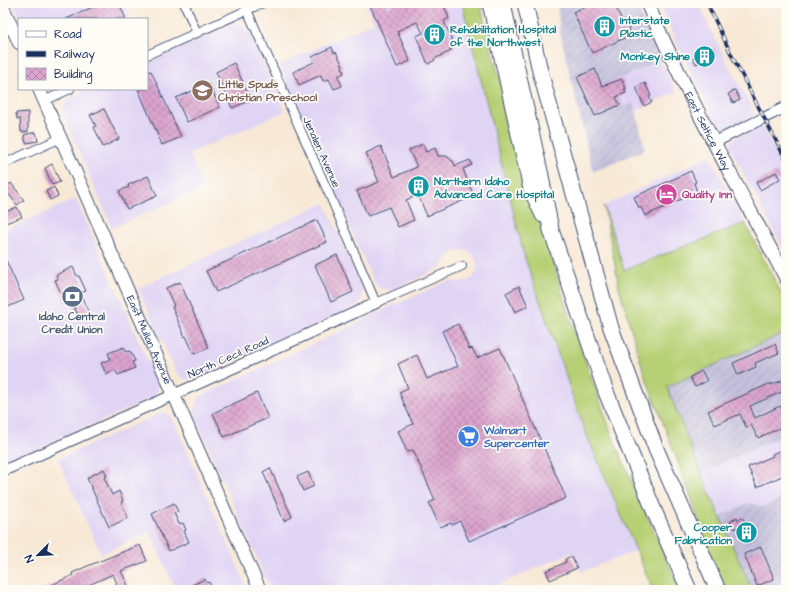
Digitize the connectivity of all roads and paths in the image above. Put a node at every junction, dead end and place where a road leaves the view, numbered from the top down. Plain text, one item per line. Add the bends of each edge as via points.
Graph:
1 (184, 3) edge
2 (263, 3) edge
3 (490, 3) edge
4 (503, 3) edge
5 (525, 3) edge
6 (533, 3) edge
7 (647, 3) edge
8 (3, 7) edge
9 (247, 10) junction
10 (8, 30) edge
11 (197, 33) junction
12 (18, 42) edge
13 (148, 55) edge
14 (540, 71) junction
15 (39, 90) edge
16 (68, 90) edge
17 (44, 100) junction
18 (786, 107) edge
19 (61, 138) junction
20 (714, 142) junction
21 (3, 164) edge
22 (551, 230) junction
23 (462, 266) dead end
24 (786, 278) edge
25 (376, 303) junction
26 (174, 394) junction
27 (3, 471) edge
28 (260, 590) edge
29 (689, 590) edge
30 (718, 590) edge

1 - 11 street
2 - 9 street
3 - 22 highway via 531,189
4 - 22 highway via 542,176
5 - 14 highway
6 - 14 highway
7 - 20 main road, East Seltice Way
8 - 10 main road
9 - 11 street
9 - 25 street, Jenalen Avenue
10 - 12 main road
11 - 13 street
14 - 30 highway via 611,328 656,449
15 - 17 main road, East Mullan Avenue
16 - 17 street
17 - 19 main road, East Mullan Avenue
18 - 20 street
19 - 21 street
19 - 26 main road, East Mullan Avenue
20 - 24 main road, East Seltice Way
22 - 29 highway via 606,392
23 - 25 street, North Cecil Road
25 - 26 street, North Cecil Road
26 - 27 street, North Cecil Road
26 - 28 main road, East Mullan Avenue

